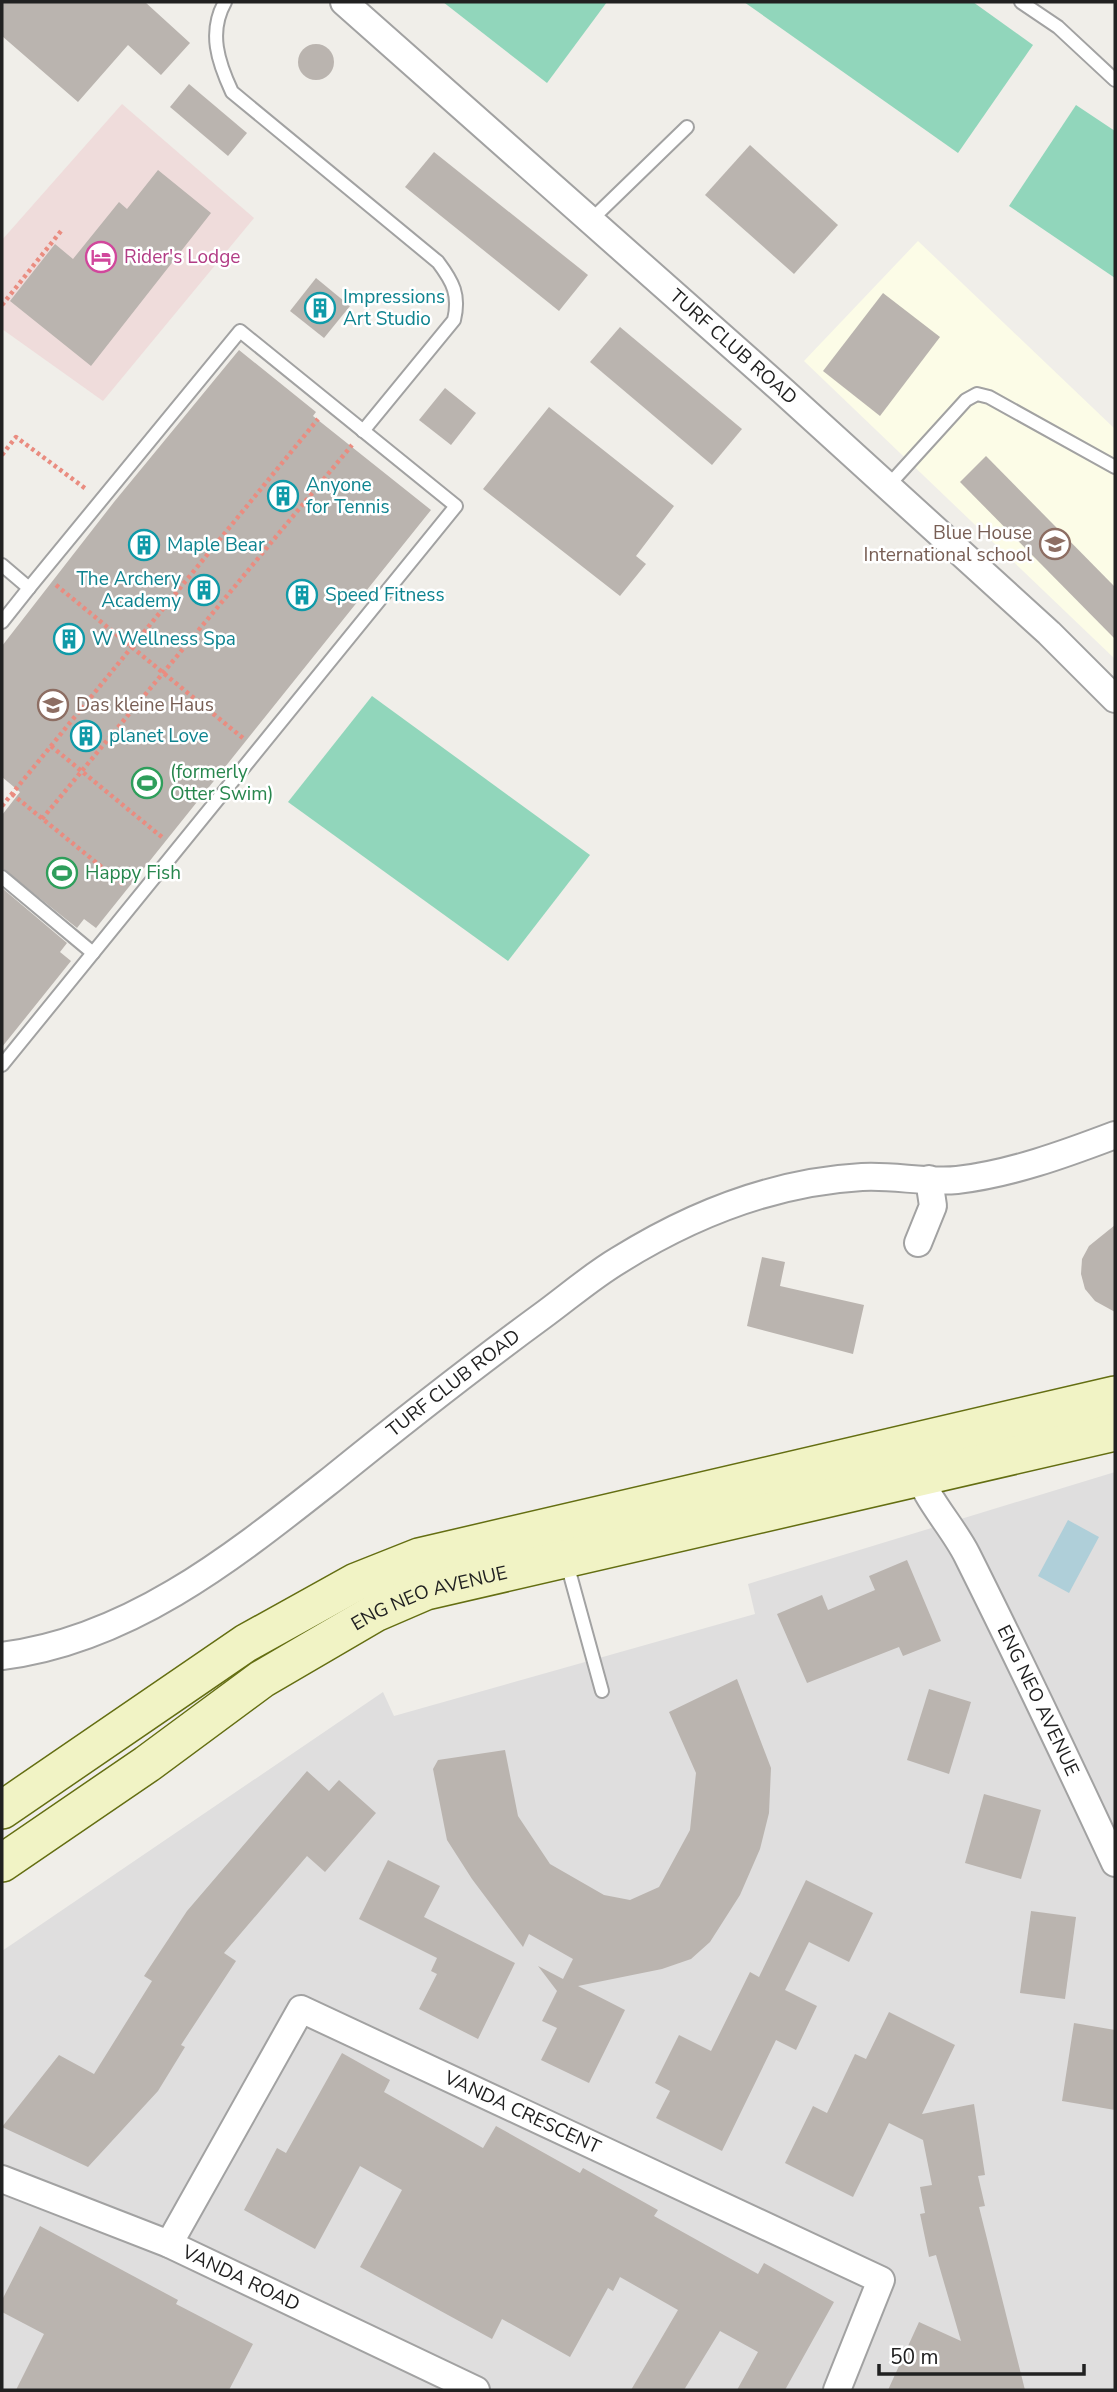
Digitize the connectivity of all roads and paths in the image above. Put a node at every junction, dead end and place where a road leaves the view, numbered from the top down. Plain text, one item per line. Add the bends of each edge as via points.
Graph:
1 (225, 2) edge
2 (344, 2) edge
3 (1021, 2) edge
4 (1115, 80) edge
5 (687, 127) dead end
6 (589, 221) junction
7 (61, 231) dead end
8 (2, 305) edge
9 (330, 404) junction
10 (363, 431) junction
11 (2, 455) edge
12 (1115, 467) edge
13 (887, 488) junction
14 (101, 500) junction
15 (2, 565) edge
16 (41, 573) junction
17 (29, 588) junction
18 (2, 622) edge
19 (131, 647) junction
20 (163, 673) junction
21 (1115, 699) edge
22 (51, 746) junction
23 (258, 750) junction
24 (82, 771) junction
25 (12, 794) junction
26 (2, 806) edge
27 (42, 819) junction
28 (177, 850) junction
29 (2, 877) edge
30 (138, 897) junction
31 (93, 953) junction
32 (2, 1065) edge
33 (1115, 1135) edge
34 (929, 1179) junction
35 (918, 1243) dead end
36 (1115, 1395) edge
37 (1115, 1432) edge
38 (925, 1438) junction
39 (932, 1475) junction
40 (558, 1524) junction
41 (566, 1560) junction
42 (2, 1656) edge
43 (602, 1691) dead end
44 (2, 1810) edge
45 (2, 1863) edge
46 (1115, 1863) edge
47 (2, 2179) edge
48 (169, 2244) junction
49 (476, 2390) edge
50 (837, 2390) edge

1 - 10 lane via 214,32 220,66 232,92 438,262 452,281 458,302 454,320
2 - 6 street, TURF CLUB ROAD
3 - 4 lane via 1058,27
5 - 6 lane
6 - 13 street, TURF CLUB ROAD
7 - 8 path
9 - 10 lane
9 - 14 lane via 240,331
9 - 19 path
10 - 20 path
10 - 23 lane via 456,506
11 - 14 path via 16,437
12 - 13 lane via 977,394 966,400
13 - 21 street, TURF CLUB ROAD
14 - 16 lane
15 - 17 lane
16 - 17 lane
16 - 19 path
17 - 18 lane
19 - 20 path
19 - 22 path
20 - 23 path
20 - 24 path
22 - 24 path
22 - 25 path
23 - 28 lane
24 - 27 path
24 - 28 path
25 - 26 path
25 - 27 path
27 - 30 path
28 - 30 lane
29 - 31 lane
30 - 31 lane
31 - 32 lane
33 - 34 street, TURF CLUB ROAD via 1027,1164 957,1180
34 - 35 street via 933,1206
34 - 42 street, TURF CLUB ROAD via 863,1177 795,1185 689,1220 617,1261 483,1359 278,1521 163,1602 122,1622 28,1653
36 - 38 main road, ENG NEO AVENUE
37 - 39 main road, ENG NEO AVENUE
38 - 39 street, ENG NEO AVENUE
38 - 40 main road, ENG NEO AVENUE
39 - 41 main road, ENG NEO AVENUE
39 - 46 street, ENG NEO AVENUE
40 - 41 street
40 - 44 main road, ENG NEO AVENUE via 419,1557 356,1582 246,1643
41 - 43 lane
41 - 45 main road, ENG NEO AVENUE via 426,1591 375,1613 262,1679
47 - 48 street, VANDA ROAD
48 - 49 street, VANDA ROAD
48 - 50 street, VANDA CRESCENT via 302,2009 881,2280

